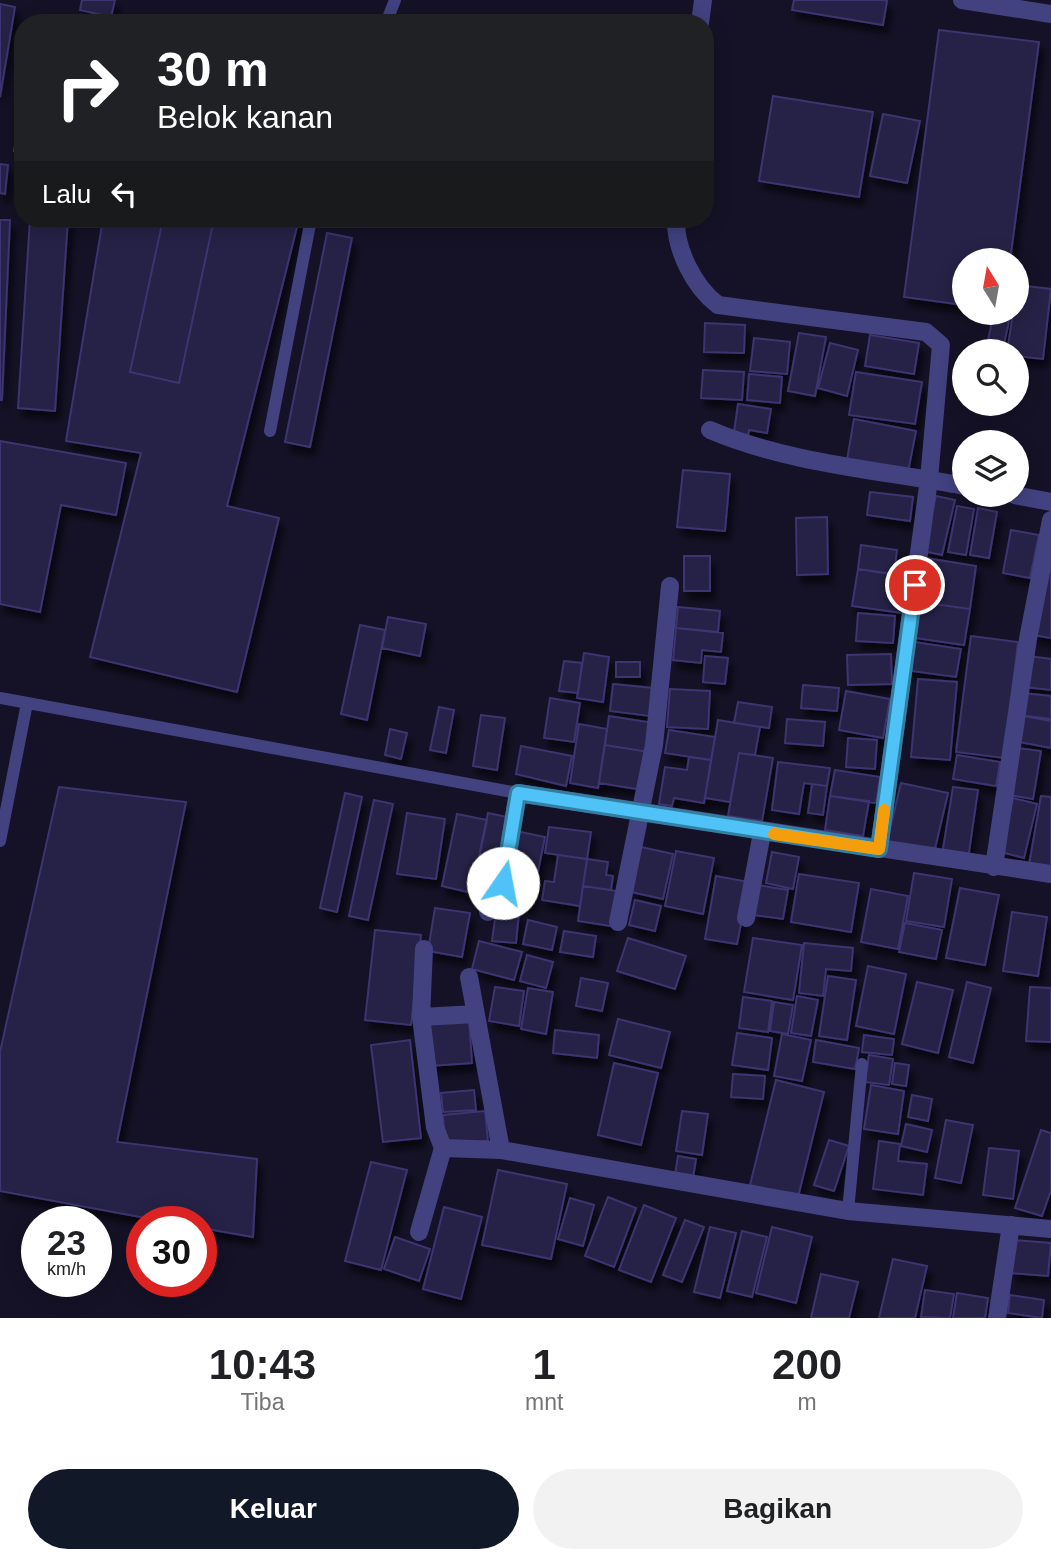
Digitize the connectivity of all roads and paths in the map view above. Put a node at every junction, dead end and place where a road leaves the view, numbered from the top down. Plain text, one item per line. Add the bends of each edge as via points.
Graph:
1 (962, 0) edge
2 (1051, 14) edge
3 (309, 228) edge
4 (677, 228) edge
5 (710, 430) dead end
6 (270, 431) dead end
7 (929, 479) junction
8 (952, 484) edge
9 (1029, 498) edge
10 (1051, 502) edge
11 (1051, 520) edge
12 (670, 586) dead end
13 (0, 698) edge
14 (27, 703) junction
15 (518, 793) junction
16 (640, 810) junction
17 (762, 832) junction
18 (0, 841) edge
19 (879, 849) junction
20 (995, 867) junction
21 (1051, 874) edge
22 (488, 912) dead end
23 (746, 918) dead end
24 (618, 922) dead end
25 (424, 949) dead end
26 (469, 977) dead end
27 (476, 1014) junction
28 (421, 1017) junction
29 (862, 1064) dead end
30 (443, 1148) junction
31 (500, 1150) junction
32 (848, 1210) junction
33 (1011, 1225) junction
34 (1051, 1229) edge
35 (419, 1232) dead end
36 (997, 1318) edge

1 - 2 street
3 - 6 lane
4 - 7 street via 681,250 703,291 718,305 902,328 926,332 939,341 942,349
5 - 7 street via 740,443 813,460
7 - 8 street
7 - 19 street
9 - 10 street
11 - 20 street via 1028,639
12 - 16 street via 654,745
13 - 14 lane
14 - 15 lane
14 - 18 lane
15 - 16 street
15 - 22 street via 503,883
16 - 17 street
16 - 24 street
17 - 19 street
17 - 23 street
19 - 20 street
20 - 21 street
25 - 28 street
26 - 27 street
27 - 28 street
27 - 31 street
28 - 30 street via 435,1127
29 - 32 lane
30 - 31 street
30 - 35 street
31 - 32 street
32 - 33 street
33 - 34 street
33 - 36 street

